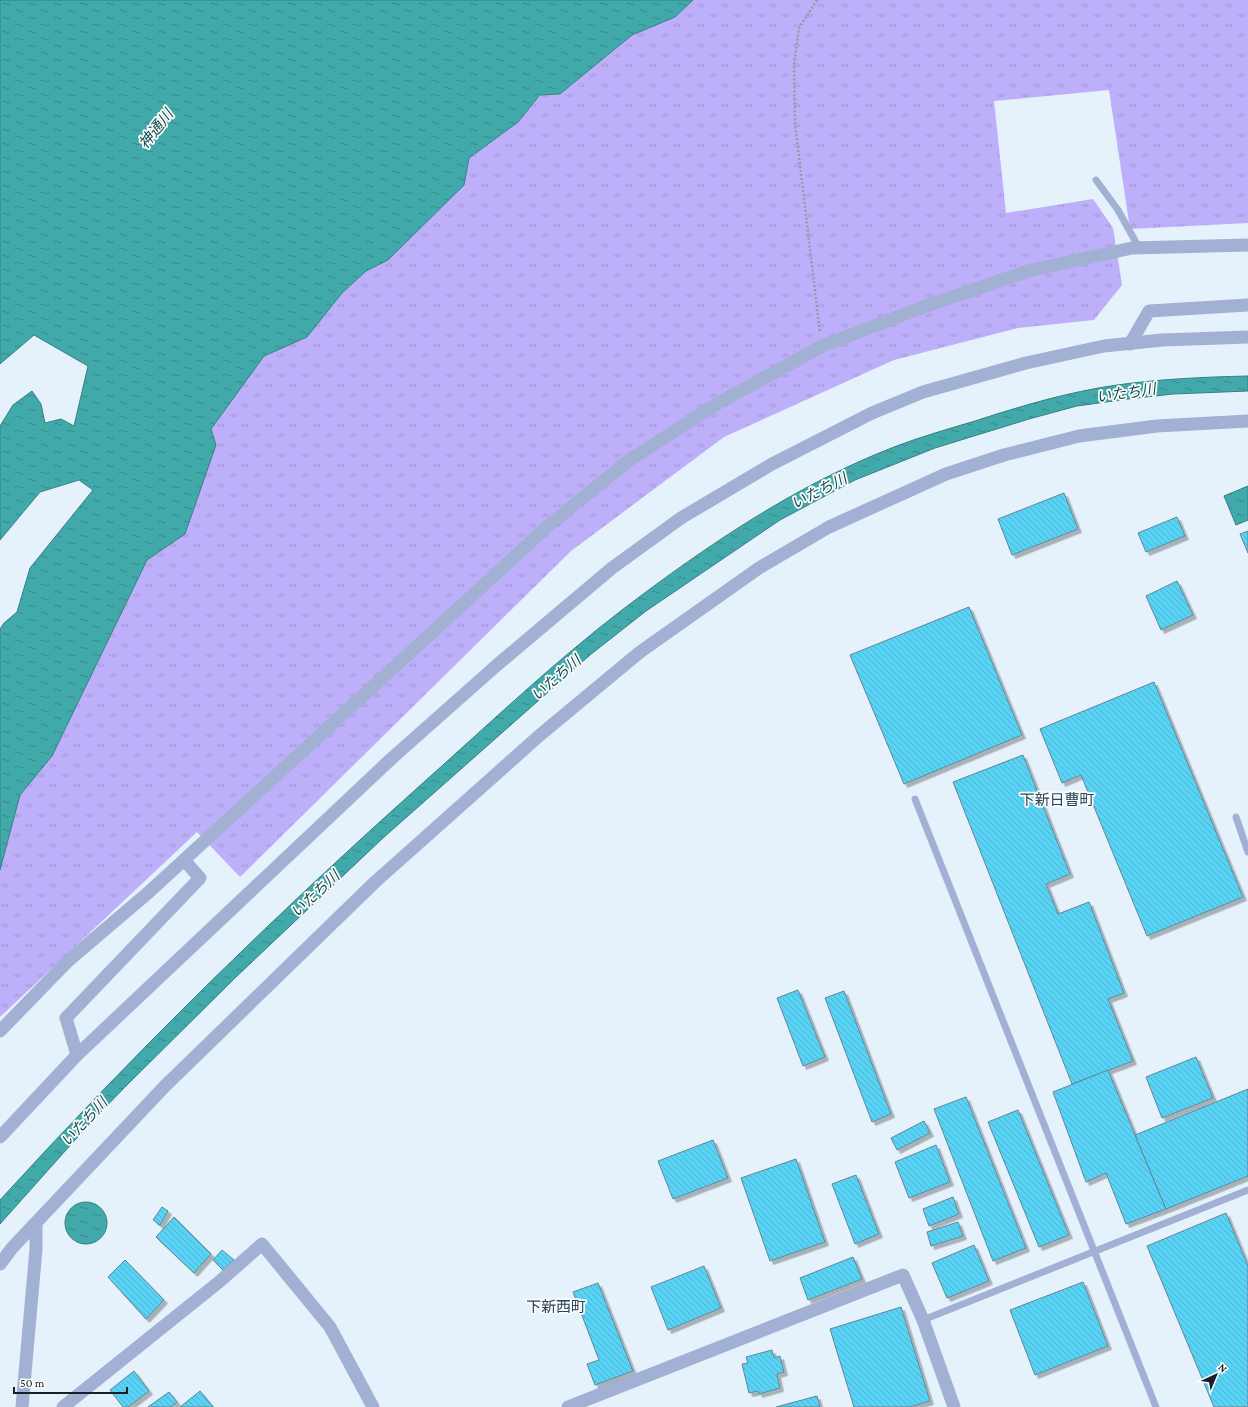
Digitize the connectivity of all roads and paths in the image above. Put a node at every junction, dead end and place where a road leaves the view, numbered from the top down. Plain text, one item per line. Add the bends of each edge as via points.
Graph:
1 (817, 0) edge
2 (1096, 180) dead end
3 (1248, 245) edge
4 (1139, 248) junction
5 (1248, 305) edge
6 (1248, 337) edge
7 (1130, 344) junction
8 (822, 346) junction
9 (1248, 421) edge
10 (915, 800) dead end
11 (1236, 817) dead end
12 (1248, 852) edge
13 (184, 860) junction
14 (0, 1031) edge
15 (77, 1055) junction
16 (0, 1137) edge
17 (1248, 1190) edge
18 (36, 1223) junction
19 (1094, 1251) junction
20 (0, 1264) edge
21 (923, 1320) junction
22 (22, 1407) edge
23 (63, 1407) edge
24 (373, 1407) edge
25 (568, 1407) edge
26 (954, 1407) edge
27 (1156, 1407) edge

1 - 8 path via 799,28 794,80 795,123
2 - 4 lane via 1118,210
3 - 4 street
4 - 8 street via 1028,271 926,306
5 - 7 street via 1149,311
6 - 7 street via 1162,340
7 - 15 street via 1104,346 1026,362 923,392 872,413 772,464 681,518 612,568 496,665 287,856
8 - 13 street via 715,405 609,476 548,526
9 - 18 street via 1157,426 1079,436 1004,455 946,474 829,527 759,568 640,652 534,740 374,882 165,1086
10 - 19 lane
11 - 12 lane
13 - 14 street via 68,961
13 - 15 street via 200,878 66,1018
15 - 16 street
17 - 19 lane
18 - 20 street
18 - 22 street
19 - 21 lane
19 - 27 lane
21 - 25 street via 903,1274
21 - 26 street
23 - 24 street via 219,1282 262,1244 330,1327

